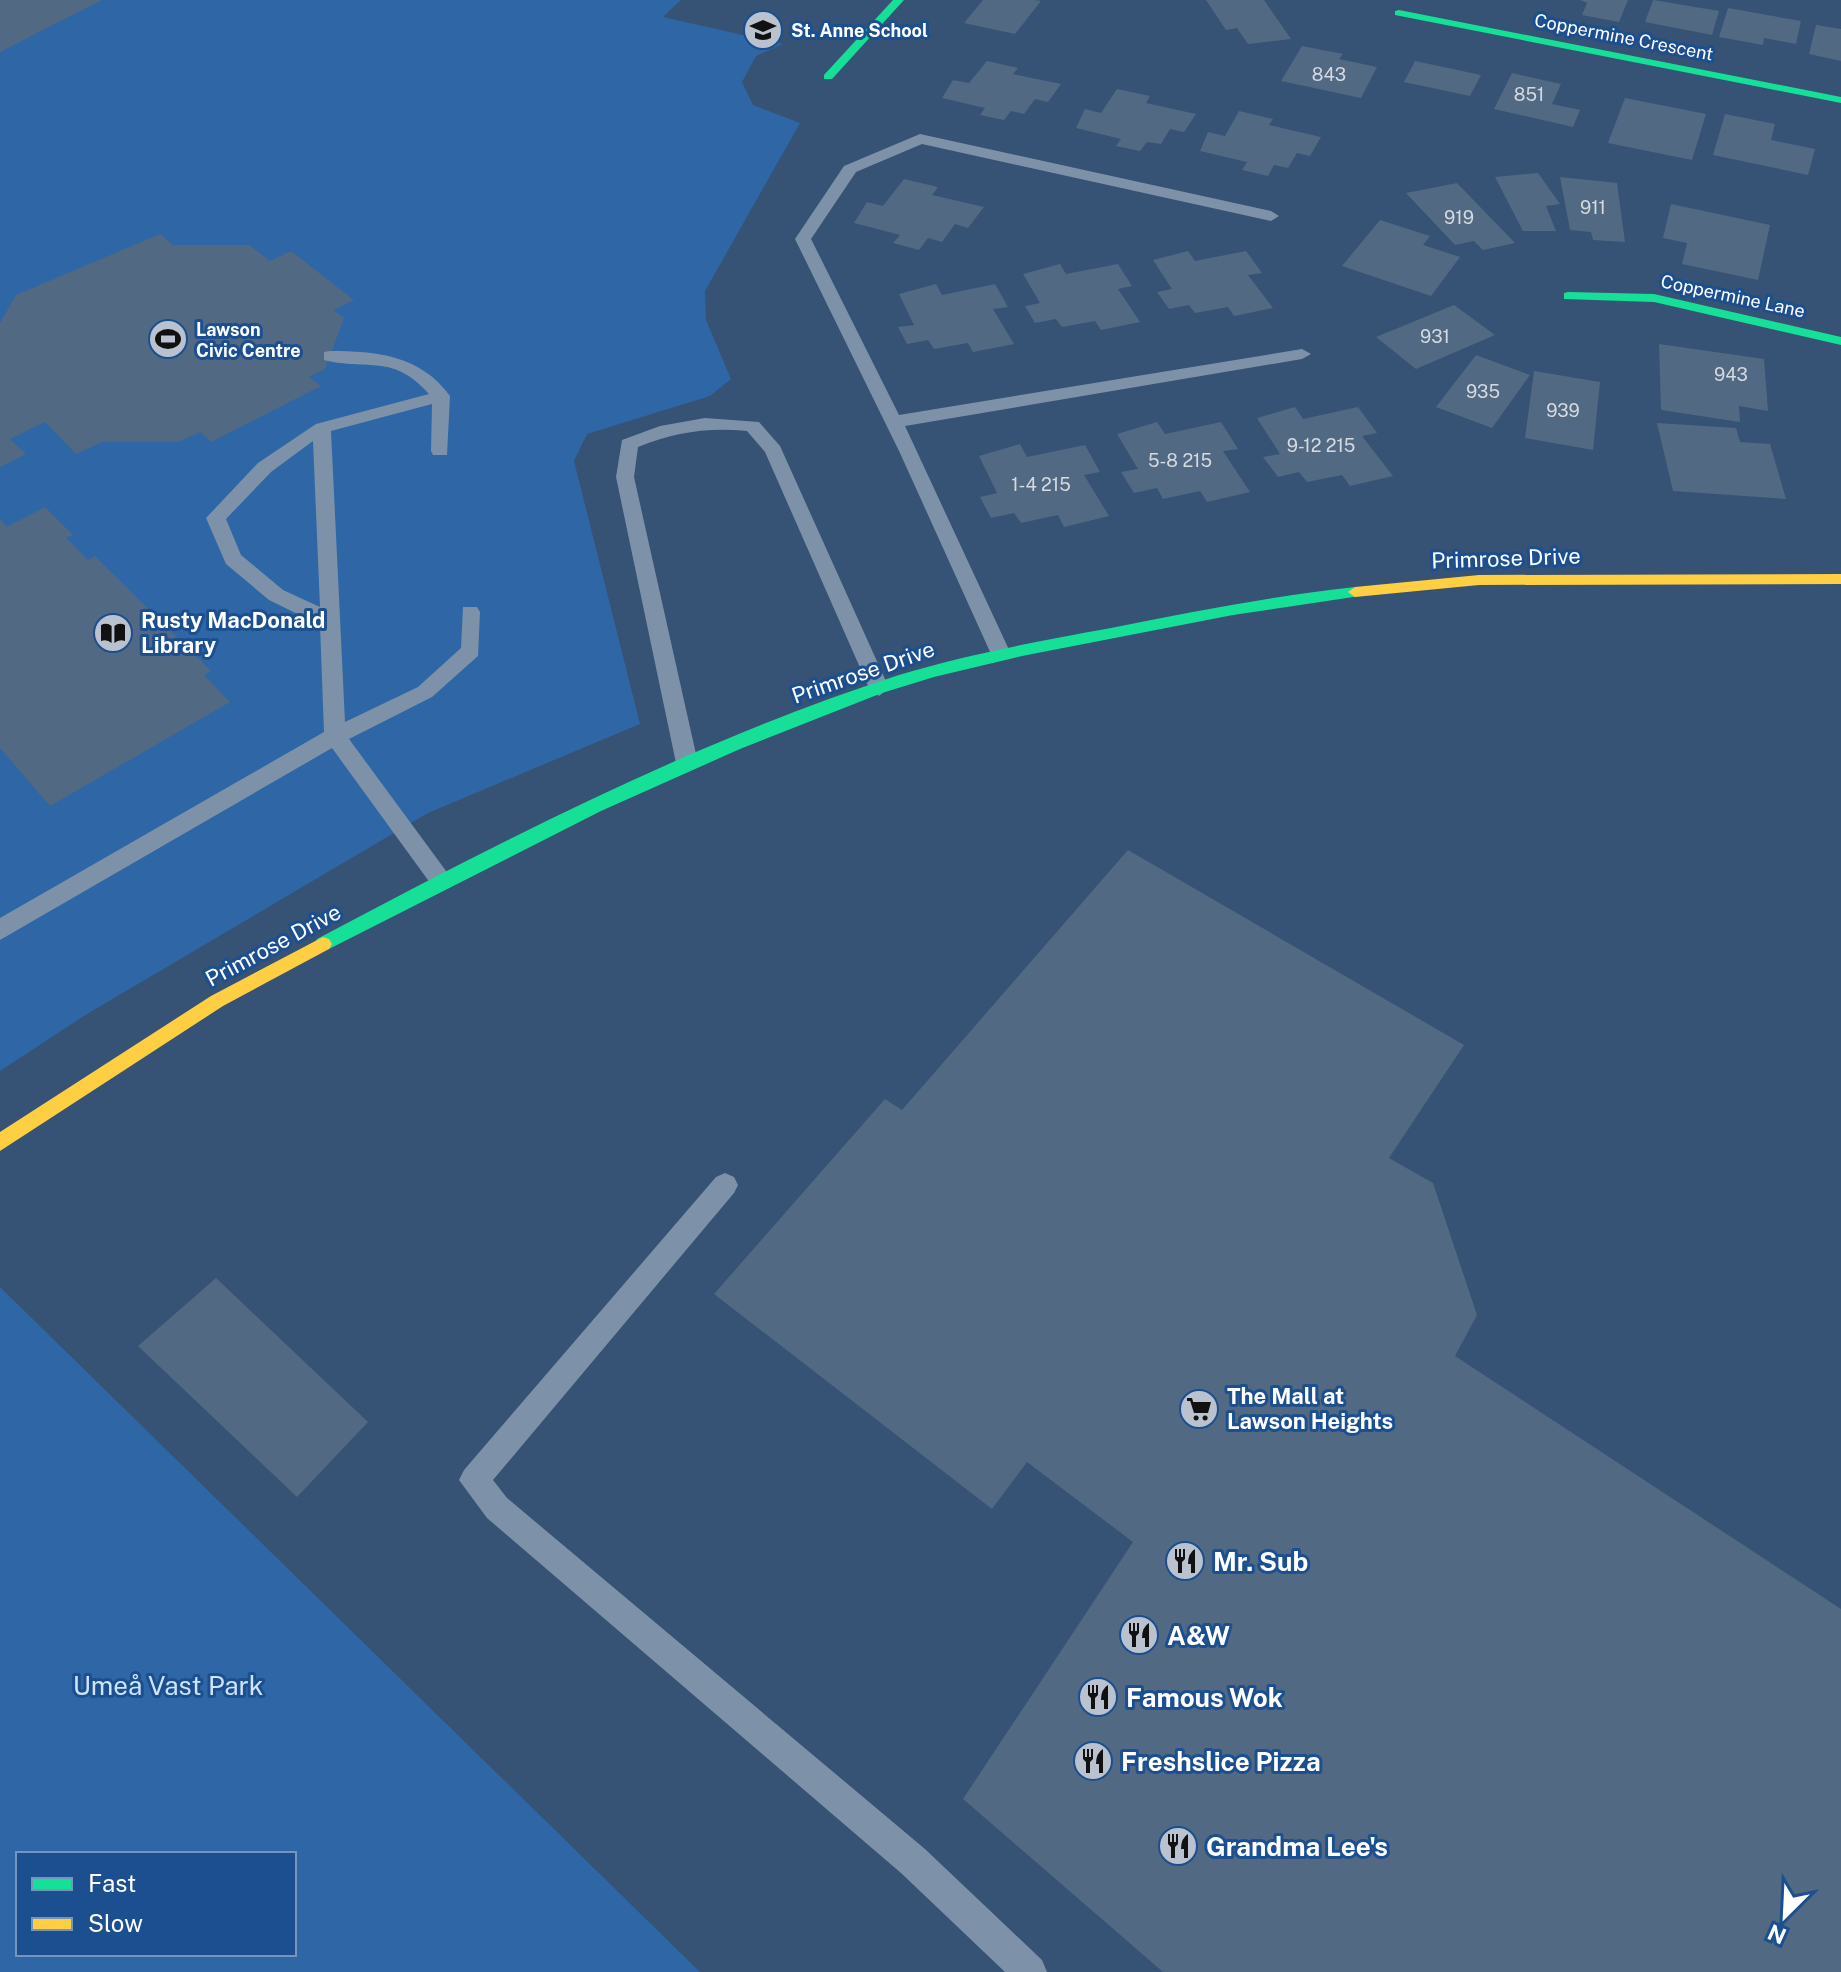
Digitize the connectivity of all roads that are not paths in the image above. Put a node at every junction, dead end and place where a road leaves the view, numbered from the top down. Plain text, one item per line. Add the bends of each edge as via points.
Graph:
1 (899, 0) edge
2 (1399, 13) dead end
3 (828, 77) dead end
4 (1841, 100) edge
5 (1271, 216) dead end
6 (1568, 296) dead end
7 (1841, 341) edge
8 (1302, 354) dead end
9 (330, 356) dead end
10 (441, 396) junction
11 (893, 422) junction
12 (322, 428) junction
13 (440, 451) dead end
14 (1841, 579) edge
15 (470, 612) dead end
16 (328, 620) junction
17 (1001, 654) junction
18 (879, 688) junction
19 (335, 736) junction
20 (687, 763) junction
21 (441, 881) junction
22 (0, 930) edge
23 (0, 1142) edge
24 (725, 1185) dead end
25 (1030, 1972) edge

1 - 3 street
2 - 4 street, Coppermine Crescent
5 - 11 lane via 920,139 850,169 803,239
6 - 7 street, Coppermine Lane via 1654,298
8 - 11 lane
9 - 10 lane via 385,356 423,374
10 - 12 lane
10 - 13 lane
11 - 17 lane
12 - 16 lane
12 - 16 lane via 285,448 216,518 233,559 276,595
14 - 17 street, Primrose Drive via 1479,580 1287,599
15 - 19 lane via 471,651 425,692
16 - 19 lane
17 - 18 street, Primrose Drive
18 - 20 street, Primrose Drive
18 - 20 lane via 773,450 753,426 716,421 663,429 629,444 625,477
19 - 21 lane
19 - 22 lane
20 - 21 street, Primrose Drive
21 - 23 street, Primrose Drive via 217,1001
24 - 25 lane via 474,1480 497,1508 913,1861

